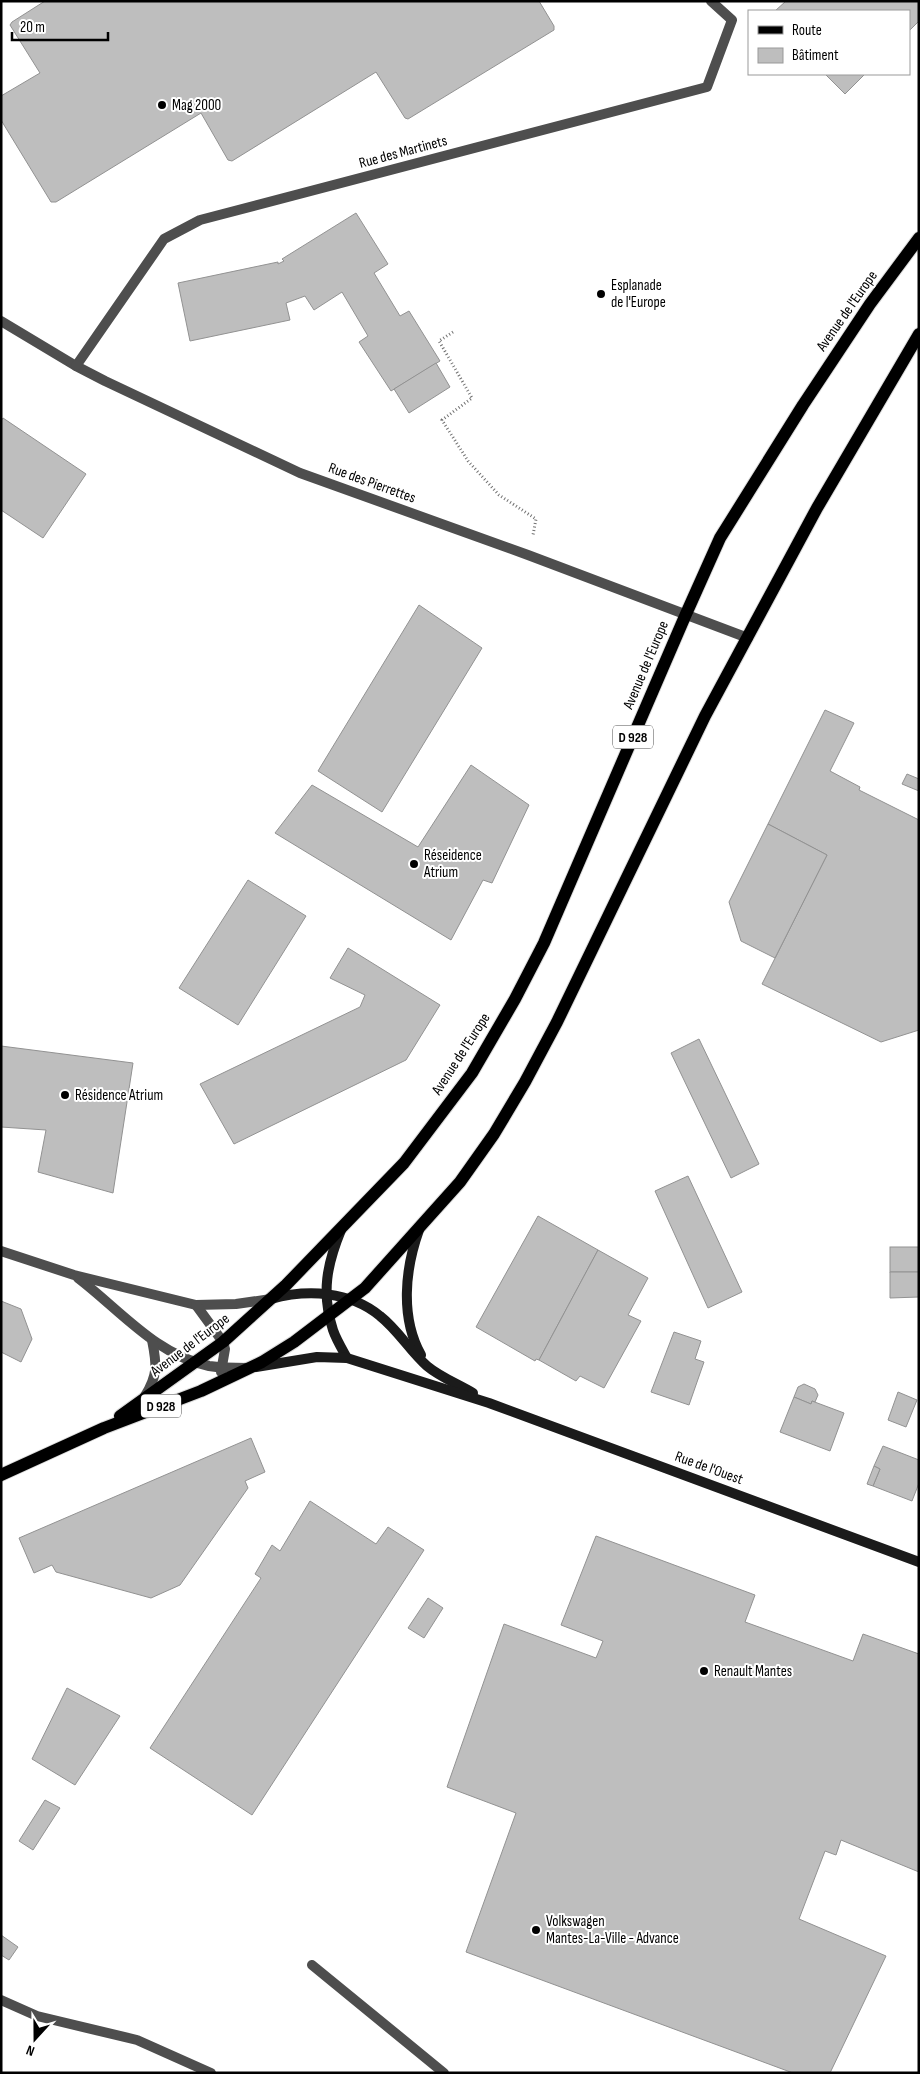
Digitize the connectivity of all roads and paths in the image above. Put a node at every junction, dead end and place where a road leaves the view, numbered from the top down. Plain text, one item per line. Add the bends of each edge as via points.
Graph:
1 (711, 1) edge
2 (919, 238) edge
3 (1, 321) edge
4 (454, 332) dead end
5 (919, 334) edge
6 (76, 366) junction
7 (528, 555) junction
8 (686, 614) junction
9 (748, 638) junction
10 (341, 1230) junction
11 (419, 1230) junction
12 (1, 1251) edge
13 (74, 1275) junction
14 (327, 1294) junction
15 (271, 1299) junction
16 (350, 1300) junction
17 (196, 1305) junction
18 (329, 1316) junction
19 (152, 1340) junction
20 (222, 1342) junction
21 (347, 1358) junction
22 (196, 1362) junction
23 (428, 1366) junction
24 (222, 1367) junction
25 (248, 1368) junction
26 (218, 1382) junction
27 (142, 1400) junction
28 (489, 1403) junction
29 (104, 1428) junction
30 (1, 1475) edge
31 (919, 1562) edge
32 (312, 1965) dead end
33 (1, 2000) edge
34 (211, 2073) edge
35 (444, 2073) edge

1 - 6 street, Rue des Martinets via 732,20 707,87 200,220 164,239
2 - 8 main road, Avenue de l'Europe / D 928 via 870,304 720,538
3 - 6 street, Rue des Pierrettes
4 - 7 path via 439,341 472,398 442,420 468,461 499,495 536,519
5 - 9 main road, D 928 via 816,508
6 - 7 street, Rue des Pierrettes via 300,473
7 - 8 street, Rue des Pierrettes
8 - 9 street, Rue des Pierrettes
8 - 10 main road, Avenue de l'Europe / D 928 via 558,910 515,999 472,1073 422,1140
9 - 11 main road, D 928 via 705,716 525,1082 460,1182
10 - 14 main road via 330,1258
10 - 15 main road, Avenue de l'Europe / D 928
11 - 16 main road, D 928
11 - 23 main road via 410,1263 408,1306 410,1328
12 - 13 street
13 - 17 street
13 - 19 street
14 - 15 main road via 308,1292
14 - 16 main road
14 - 18 main road
15 - 17 street
15 - 20 main road, Avenue de l'Europe / D 928
16 - 18 main road, D 928
16 - 23 main road via 380,1316
17 - 20 street
18 - 21 main road via 333,1332
18 - 25 main road, D 928 via 294,1342
19 - 22 street
19 - 27 street via 157,1368
20 - 22 main road, Avenue de l'Europe / D 928
20 - 24 street via 225,1349
21 - 25 main road via 317,1357
21 - 28 main road
22 - 24 street
22 - 27 main road, Avenue de l'Europe / D 928
23 - 28 main road
24 - 25 street
24 - 26 street
25 - 26 main road, D 928
26 - 29 main road, D 928
27 - 29 main road, Avenue de l'Europe / D 928
28 - 31 main road, Rue de l'Ouest
29 - 30 main road, D 928
32 - 35 street
33 - 34 street via 38,2016 137,2040

